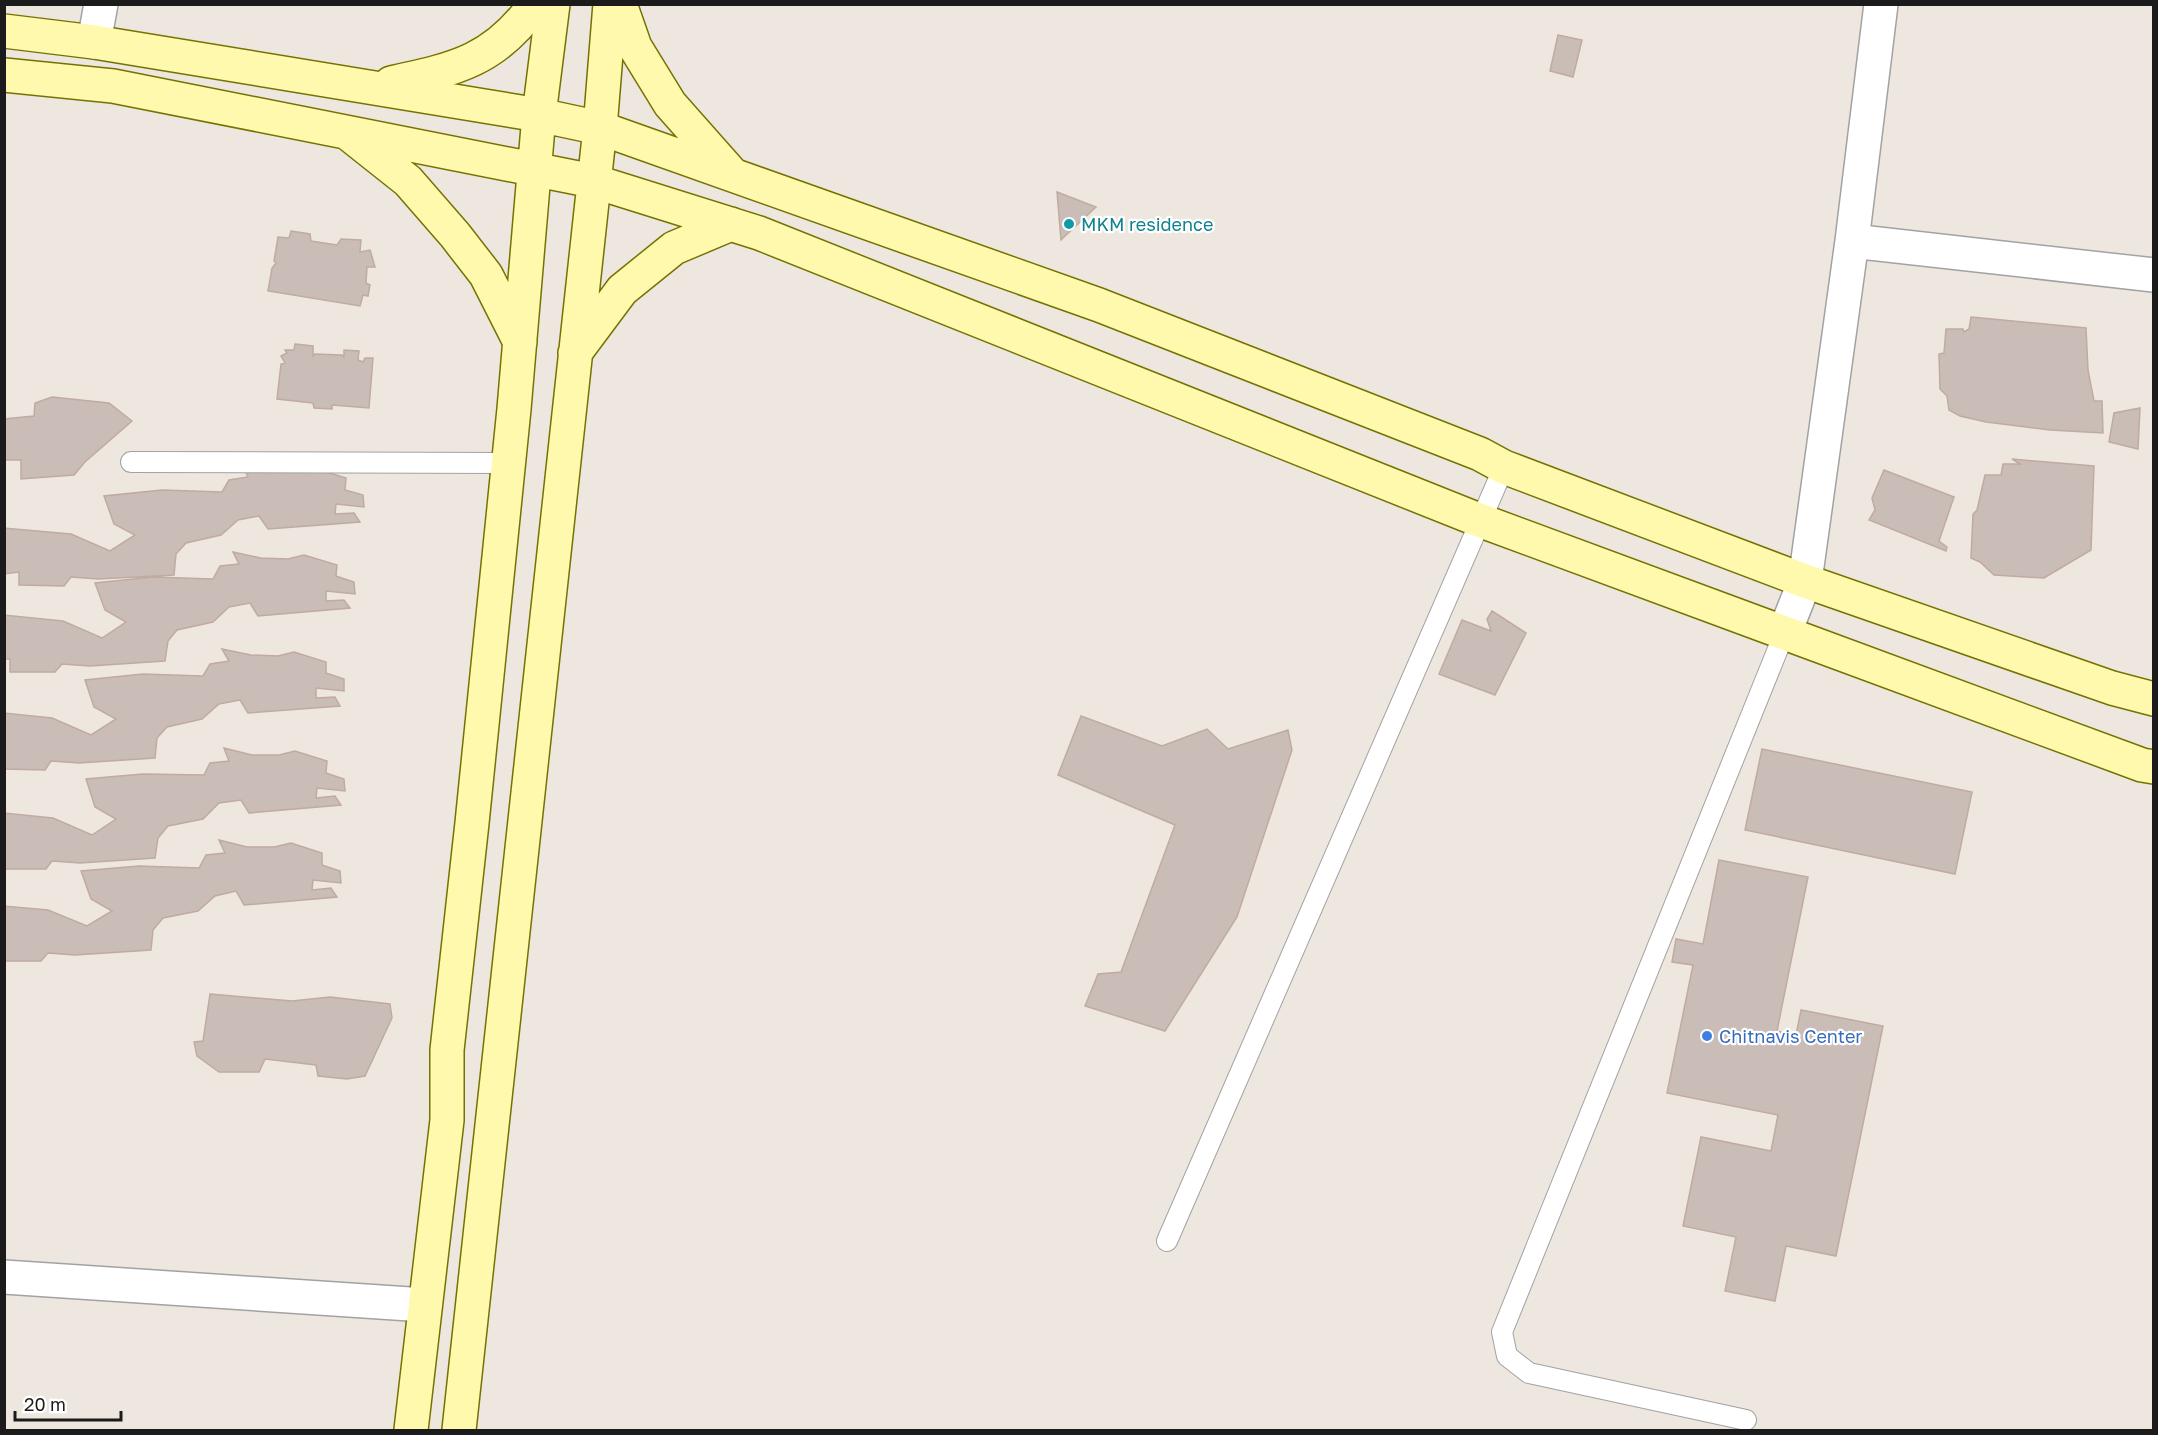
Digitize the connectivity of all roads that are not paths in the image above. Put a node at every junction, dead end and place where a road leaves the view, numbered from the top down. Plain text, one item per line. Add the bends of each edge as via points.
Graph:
1 (101, 4) edge
2 (535, 4) edge
3 (553, 4) edge
4 (610, 4) edge
5 (620, 4) edge
6 (1881, 4) edge
7 (4, 31) edge
8 (94, 42) junction
9 (4, 75) edge
10 (371, 87) junction
11 (539, 115) junction
12 (600, 128) junction
13 (348, 132) junction
14 (534, 169) junction
15 (733, 175) junction
16 (593, 181) junction
17 (731, 224) junction
18 (1852, 241) junction
19 (2154, 275) edge
20 (520, 342) junction
21 (575, 353) junction
22 (131, 462) dead end
23 (508, 463) junction
24 (1504, 467) junction
25 (1479, 520) junction
26 (1805, 581) junction
27 (1784, 634) junction
28 (2154, 699) edge
29 (2154, 767) edge
30 (1167, 1241) dead end
31 (4, 1277) edge
32 (425, 1305) junction
33 (1746, 1420) dead end
34 (411, 1431) edge
35 (459, 1431) edge

1 - 8 street
2 - 10 main road via 491,51 446,72
3 - 11 main road
4 - 12 main road
5 - 15 main road via 635,47 670,104
6 - 18 street
7 - 8 main road
8 - 10 main road
9 - 13 main road via 113,86
10 - 11 main road
11 - 12 main road
11 - 14 main road
12 - 15 main road
12 - 16 main road
13 - 14 main road
13 - 20 main road via 408,181 455,235 486,275
14 - 16 main road
14 - 20 main road
15 - 24 main road via 1099,304
16 - 17 main road
16 - 21 main road
17 - 21 main road via 674,248 622,290
17 - 25 main road
18 - 19 street
18 - 26 street
20 - 23 main road
21 - 35 main road
22 - 23 lane
23 - 32 main road via 447,1050 447,1120
24 - 25 lane
24 - 26 main road
25 - 27 main road
25 - 30 lane
26 - 27 street
26 - 28 main road via 2112,688
27 - 29 main road
27 - 33 lane via 1502,1332 1507,1356 1529,1373
31 - 32 street
32 - 34 main road

